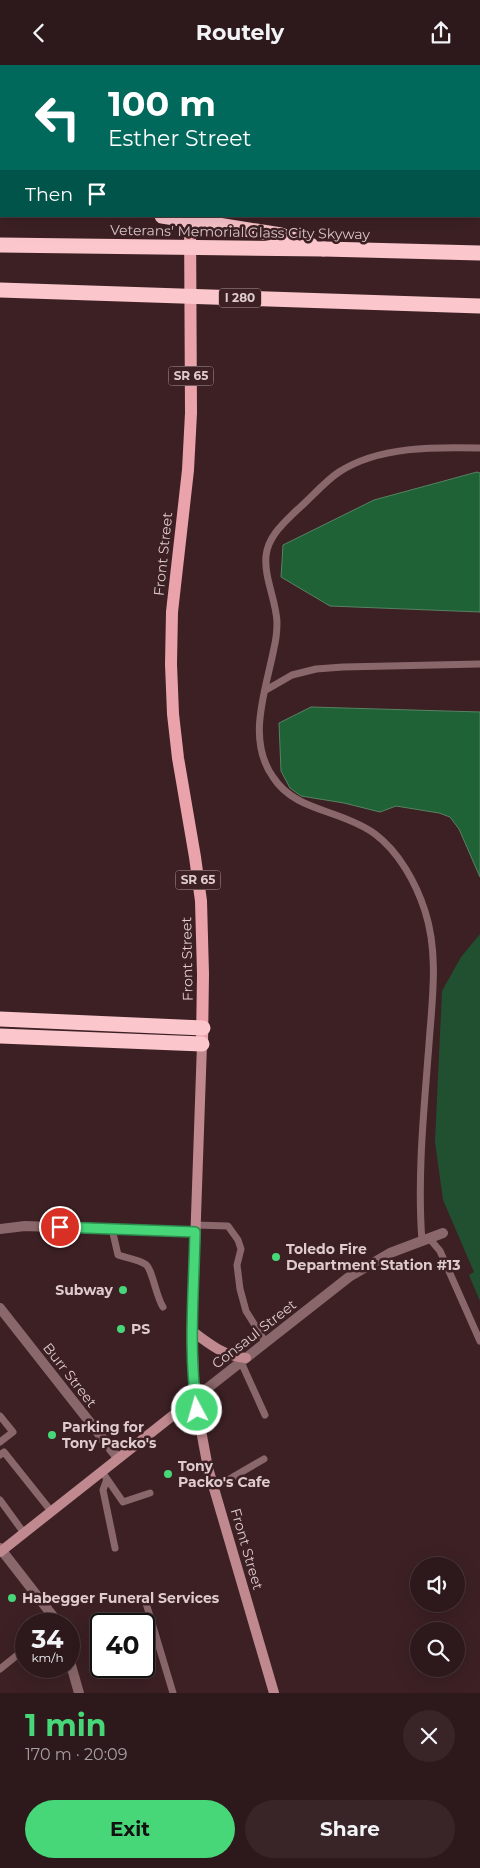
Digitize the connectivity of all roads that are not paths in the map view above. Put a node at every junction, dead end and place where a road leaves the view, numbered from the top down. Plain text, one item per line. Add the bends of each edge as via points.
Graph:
1 (168, 217) edge
2 (190, 217) edge
3 (0, 245) edge
4 (324, 249) junction
5 (480, 253) edge
6 (0, 290) edge
7 (480, 306) edge
8 (480, 448) edge
9 (480, 664) edge
10 (266, 690) junction
11 (0, 1019) edge
12 (203, 1028) junction
13 (0, 1036) edge
14 (202, 1044) junction
15 (196, 1228) junction
16 (0, 1229) edge
17 (112, 1229) junction
18 (443, 1233) dead end
19 (426, 1239) junction
20 (162, 1307) dead end
21 (0, 1308) edge
22 (192, 1331) junction
23 (480, 1341) edge
24 (266, 1343) junction
25 (243, 1360) junction
26 (195, 1398) junction
27 (265, 1415) dead end
28 (0, 1416) edge
29 (0, 1443) edge
30 (1, 1451) edge
31 (118, 1458) junction
32 (264, 1459) dead end
33 (104, 1475) junction
34 (214, 1488) junction
35 (150, 1493) dead end
36 (0, 1501) edge
37 (51, 1511) junction
38 (24, 1533) junction
39 (115, 1548) dead end
40 (1, 1550) edge
41 (146, 1603) dead end
42 (50, 1613) edge
43 (15, 1657) edge
44 (0, 1669) edge
45 (75, 1678) edge
46 (79, 1693) edge
47 (173, 1693) edge
48 (274, 1693) edge

1 - 4 highway, bridge via 281,235
2 - 12 main road, Front Street / SR 65 via 191,413 188,470 174,588 171,664 177,750 201,901
3 - 4 highway, Veterans' Memorial Glass City Skyway, bridge
4 - 5 highway, Veterans' Memorial Glass City Skyway
6 - 7 highway, I 280, bridge
8 - 10 lane via 403,451 363,459 338,472 273,534 266,555 277,623
9 - 10 lane via 316,669 292,675
10 - 19 lane via 258,727 265,766 274,780 305,805 375,833 403,865 418,890 426,913 434,969 420,1216
11 - 12 highway
12 - 14 main road, Front Street / SR 65
13 - 14 highway
14 - 15 street, Front Street
15 - 17 street
15 - 22 street, Front Street
15 - 24 lane via 228,1226 234,1232 241,1249 238,1265 246,1311
16 - 17 street via 25,1226
17 - 20 lane via 118,1255 146,1264 151,1271
18 - 19 street, Consaul Street
19 - 23 lane via 440,1251
19 - 24 street, Consaul Street via 390,1253 349,1277
21 - 31 street, Burr Street
22 - 25 street via 224,1353
22 - 26 street, Front Street
24 - 25 street, Consaul Street
25 - 26 street, Consaul Street
25 - 27 lane
26 - 31 street, Consaul Street
26 - 34 street, Front Street
28 - 29 lane via 13,1432
30 - 37 lane
31 - 33 street, Consaul Street
32 - 34 lane
33 - 35 lane via 123,1502
33 - 37 street, Consaul Street
33 - 39 lane via 103,1490
34 - 48 street, Front Street
36 - 38 lane
37 - 38 street, Consaul Street
38 - 40 street, Consaul Street
40 - 42 street
41 - 47 lane
43 - 44 lane
45 - 46 street

